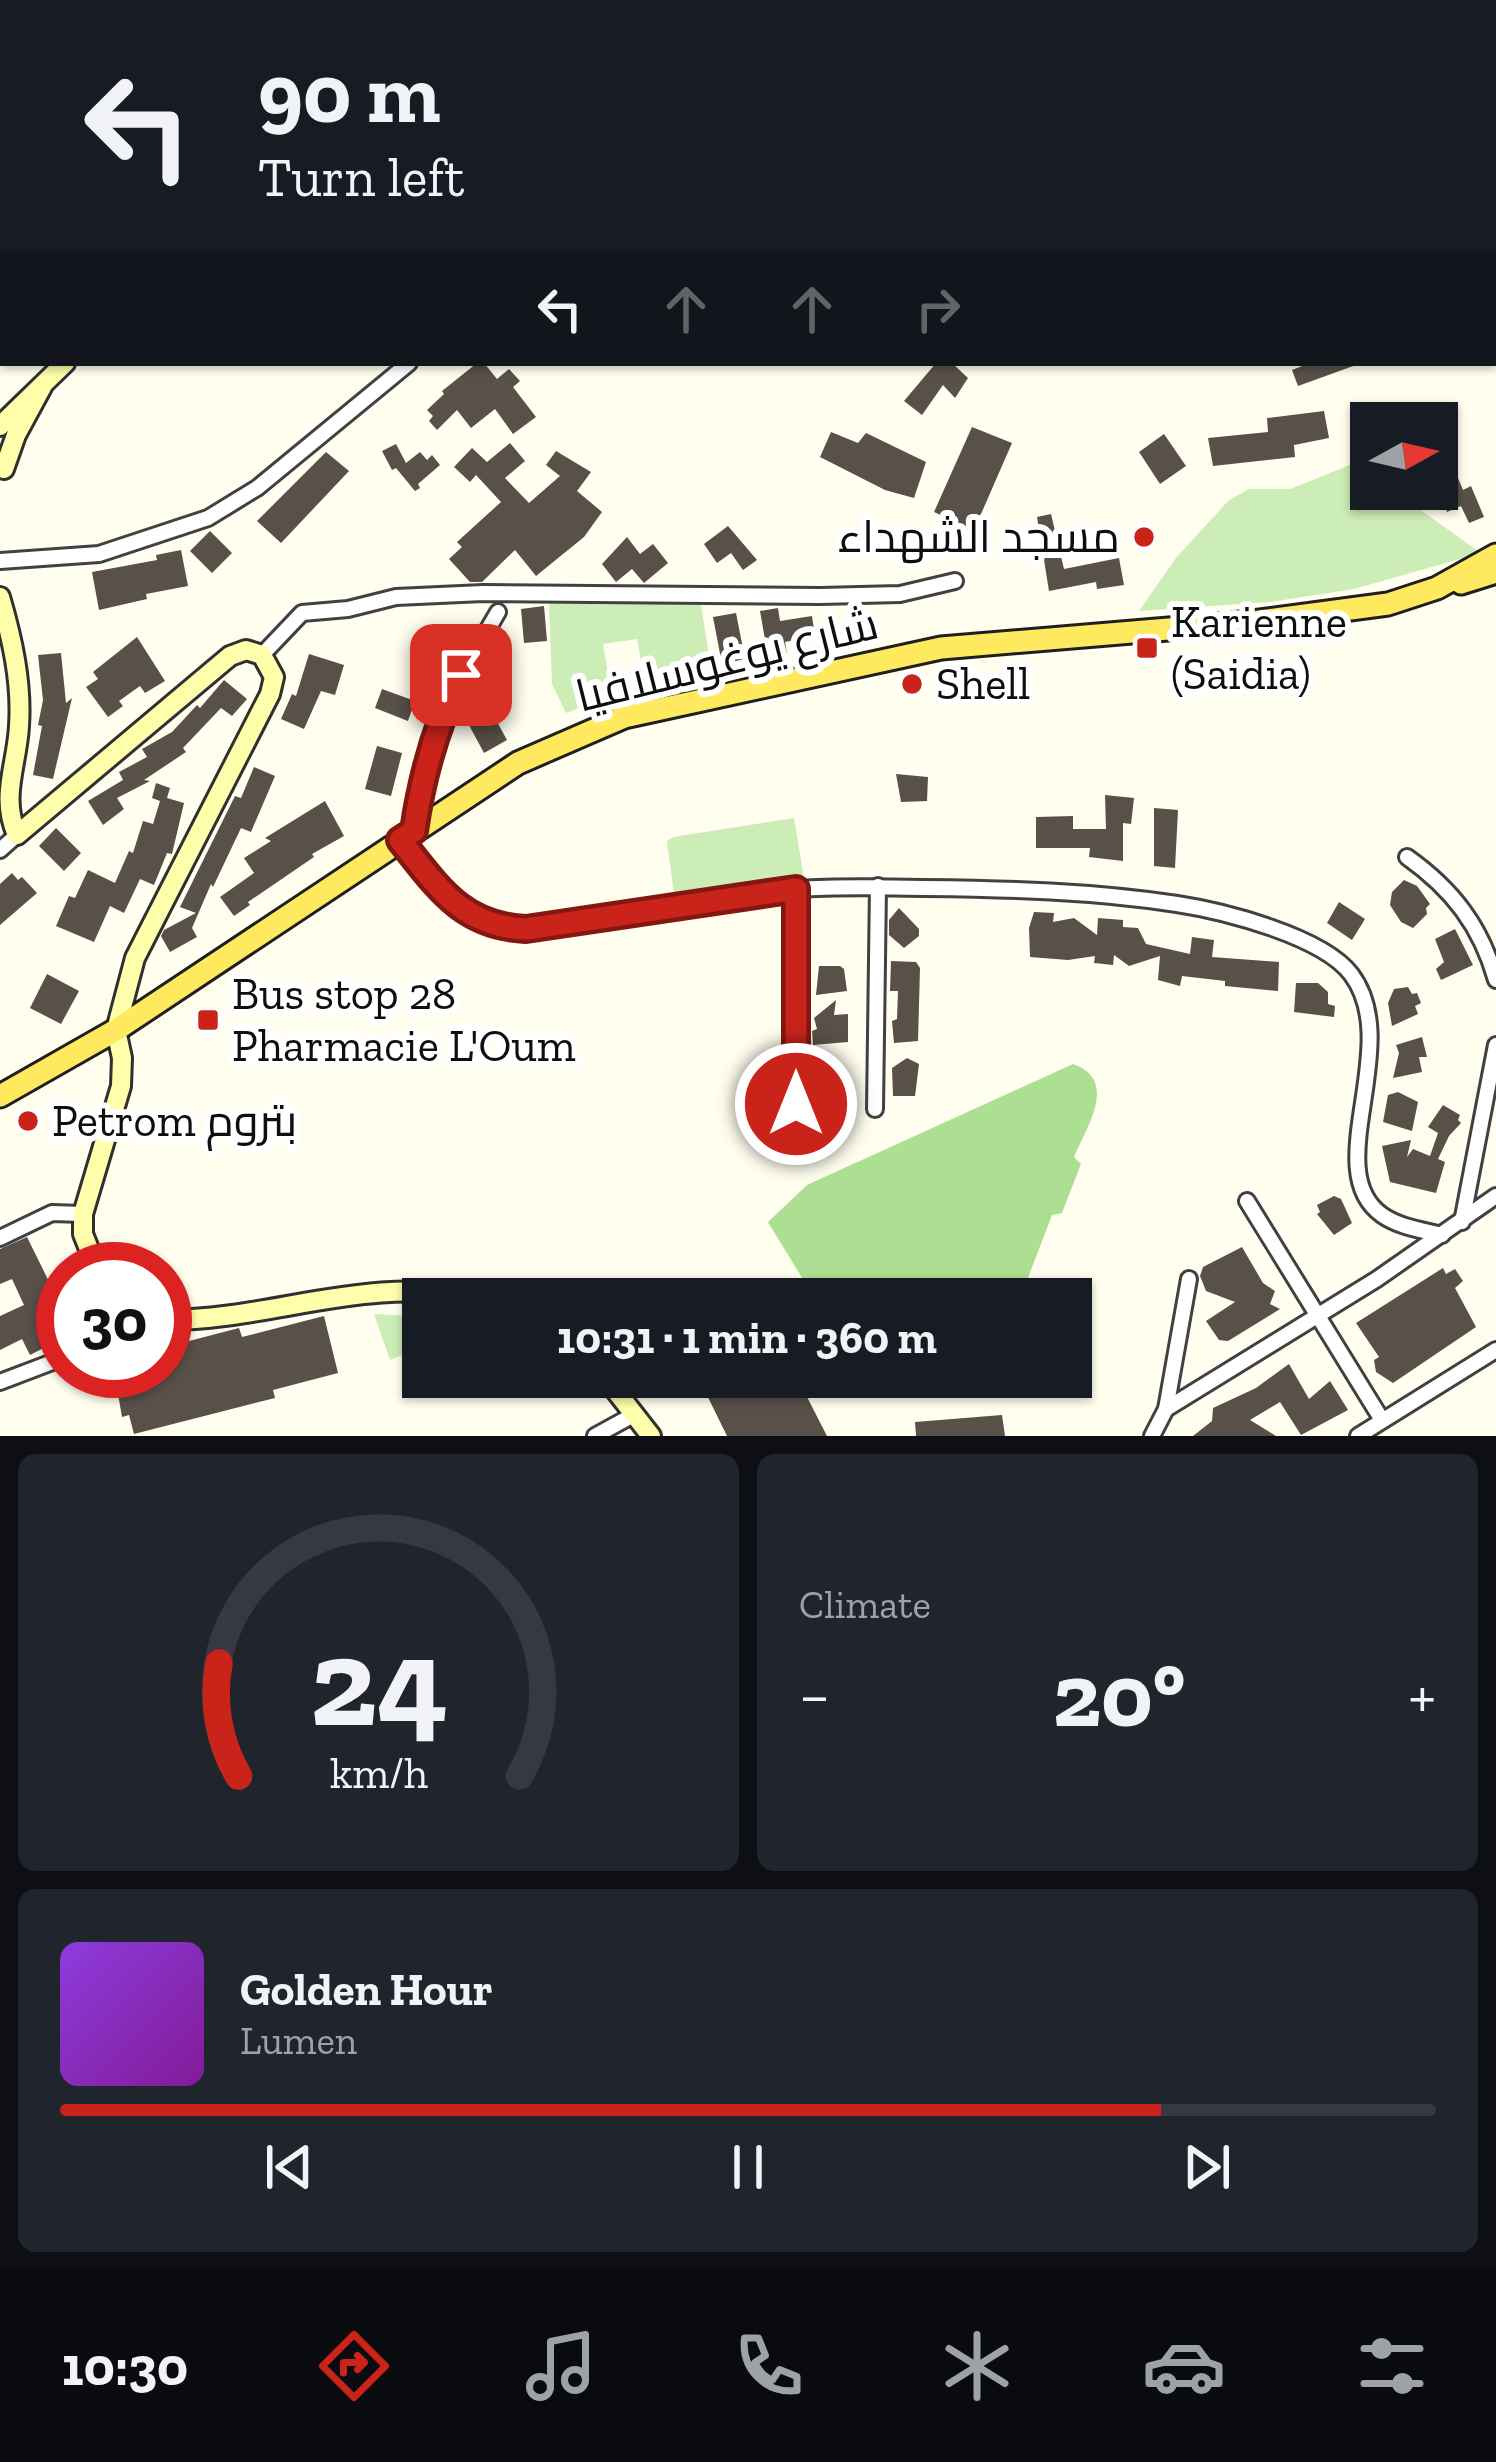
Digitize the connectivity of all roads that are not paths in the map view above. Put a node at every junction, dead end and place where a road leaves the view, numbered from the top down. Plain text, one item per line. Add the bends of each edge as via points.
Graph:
1 (62, 366) edge
2 (405, 366) edge
3 (42, 387) junction
4 (0, 426) edge
5 (2, 469) edge
6 (1496, 555) edge
7 (0, 561) edge
8 (1496, 572) edge
9 (955, 580) dead end
10 (1437, 588) junction
11 (0, 596) edge
12 (498, 612) dead end
13 (262, 655) junction
14 (17, 835) junction
15 (407, 835) junction
16 (0, 850) edge
17 (1407, 857) dead end
18 (878, 886) junction
19 (796, 889) junction
20 (1496, 980) edge
21 (116, 1030) junction
22 (1496, 1045) edge
23 (0, 1096) edge
24 (796, 1104) dead end
25 (875, 1109) dead end
26 (1496, 1196) edge
27 (1247, 1201) dead end
28 (83, 1214) junction
29 (1462, 1222) junction
30 (1442, 1235) junction
31 (0, 1238) edge
32 (86, 1242) edge
33 (1190, 1279) dead end
34 (402, 1290) edge
35 (1317, 1317) junction
36 (192, 1320) edge
37 (1496, 1350) edge
38 (36, 1368) edge
39 (0, 1382) edge
40 (622, 1398) edge
41 (1166, 1409) junction
42 (635, 1414) junction
43 (1382, 1420) junction
44 (595, 1436) edge
45 (651, 1436) edge
46 (1152, 1436) edge
47 (1358, 1436) edge

1 - 3 main road
2 - 7 street via 208,518 99,554
3 - 4 main road
3 - 5 main road
6 - 10 main road
8 - 10 main road
9 - 13 street via 900,594 397,597 302,613
10 - 15 main road, شارع يوغوسلافيا via 1303,616 941,648 625,717 518,763
11 - 14 main road via 19,696 6,806
12 - 15 street via 444,708
13 - 14 main road via 230,656
13 - 21 main road via 273,686 135,958
14 - 16 street
15 - 19 street via 443,894 497,927 538,928
15 - 21 main road, شارع يوغوسلافيا
17 - 20 street via 1458,902
18 - 19 street
18 - 25 street
18 - 30 street via 1092,891 1184,905 1254,923 1329,956 1358,986 1372,1037 1357,1145 1363,1193 1381,1215
19 - 24 street
21 - 23 main road, شارع يوغوسلافيا
21 - 28 main road via 121,1086
22 - 29 street
26 - 29 street
27 - 35 street
28 - 31 street via 52,1213
28 - 32 main road
29 - 30 street
30 - 35 street
33 - 41 street
34 - 36 main road
35 - 41 street
35 - 43 street
37 - 43 street
38 - 39 street
40 - 42 main road
41 - 46 street
42 - 44 street
42 - 45 main road
43 - 47 street

